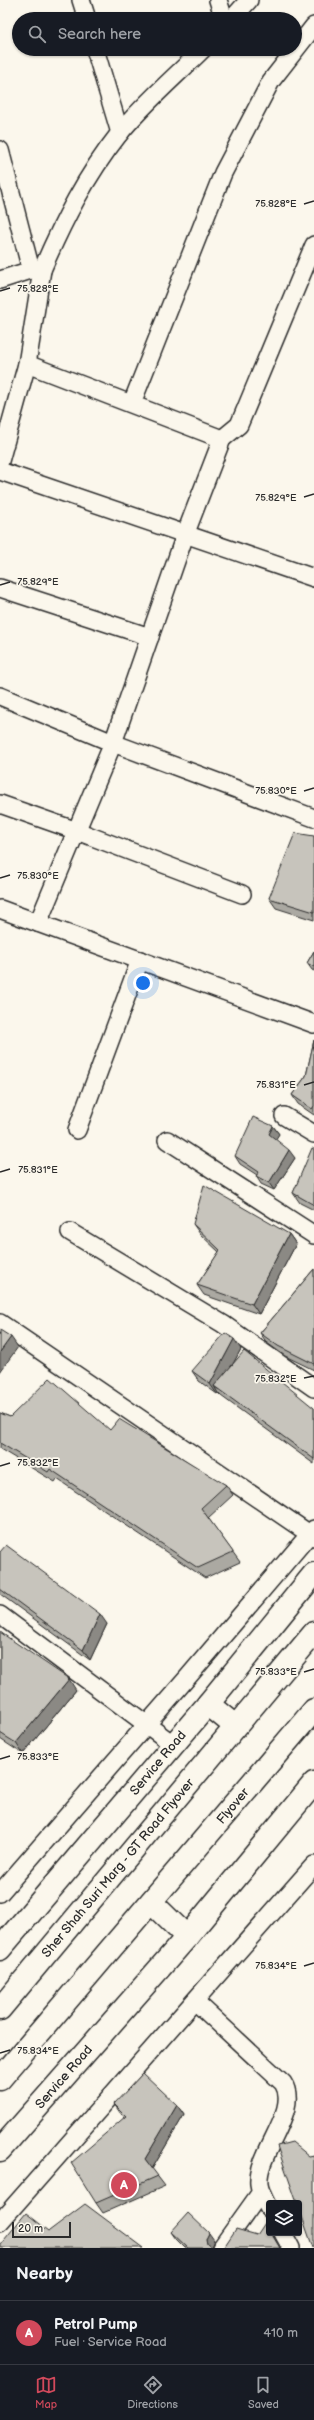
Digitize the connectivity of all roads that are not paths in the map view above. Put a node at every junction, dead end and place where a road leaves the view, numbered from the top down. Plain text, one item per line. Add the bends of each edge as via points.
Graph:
1 (81, 0) edge
2 (218, 0) edge
3 (249, 0) edge
4 (85, 12) edge
5 (222, 12) edge
6 (238, 12) edge
7 (314, 26) edge
8 (302, 41) edge
9 (97, 56) edge
10 (196, 56) edge
11 (291, 56) edge
12 (120, 133) junction
13 (0, 150) edge
14 (314, 245) edge
15 (37, 270) junction
16 (0, 280) edge
17 (27, 364) junction
18 (132, 403) junction
19 (222, 439) junction
20 (0, 461) edge
21 (0, 471) edge
22 (185, 535) junction
23 (314, 578) edge
24 (0, 588) edge
25 (150, 637) junction
26 (0, 696) edge
27 (113, 743) junction
28 (0, 804) edge
29 (314, 818) edge
30 (76, 831) junction
31 (242, 894) dead end
32 (0, 909) edge
33 (38, 923) junction
34 (140, 960) junction
35 (314, 1024) edge
36 (284, 1116) dead end
37 (77, 1130) dead end
38 (314, 1134) edge
39 (167, 1140) dead end
40 (70, 1232) dead end
41 (314, 1235) edge
42 (0, 1323) edge
43 (314, 1388) edge
44 (313, 1533) edge
45 (314, 1574) edge
46 (0, 1615) edge
47 (314, 1633) edge
48 (208, 1704) junction
49 (314, 1710) edge
50 (146, 1726) junction
51 (235, 1726) junction
52 (174, 1745) junction
53 (314, 1783) edge
54 (314, 1865) edge
55 (0, 1893) edge
56 (151, 1902) junction
57 (187, 1937) junction
58 (0, 1949) edge
59 (195, 2001) junction
60 (0, 2009) edge
61 (0, 2079) edge
62 (0, 2150) edge
63 (261, 2192) junction
64 (266, 2203) edge
65 (0, 2222) edge
66 (285, 2236) edge
67 (221, 2248) edge
68 (291, 2248) edge

1 - 4 street
2 - 5 street
3 - 6 street
7 - 8 street
9 - 12 street
10 - 12 street
11 - 18 street via 271,81 223,173
12 - 15 street via 88,178
13 - 15 street
14 - 19 street via 239,425
15 - 16 street
15 - 17 street
17 - 18 street
17 - 20 street
18 - 19 street
19 - 22 street
21 - 22 street
22 - 23 street
22 - 25 street
24 - 25 street
25 - 27 street
26 - 27 street
27 - 29 street
27 - 30 street
28 - 30 street
30 - 31 street
30 - 33 street
32 - 33 street
33 - 34 street
34 - 35 street
34 - 37 street
36 - 38 street
39 - 41 street
40 - 43 street via 223,1324
42 - 44 street
44 - 50 street
45 - 48 main road, Service Road
46 - 50 street
47 - 51 main road
48 - 51 main road
48 - 52 main road, Service Road
49 - 56 main road, Flyover
50 - 52 street
50 - 55 street
51 - 60 main road, Sher Shah Suri Marg - GT Road Flyover
52 - 58 main road, Service Road
53 - 57 main road, Service Road
54 - 59 street
56 - 57 main road
56 - 61 main road
57 - 62 main road, Service Road
59 - 63 street via 288,2090 287,2105 259,2173
59 - 65 street
63 - 64 street
63 - 67 street
66 - 68 street

